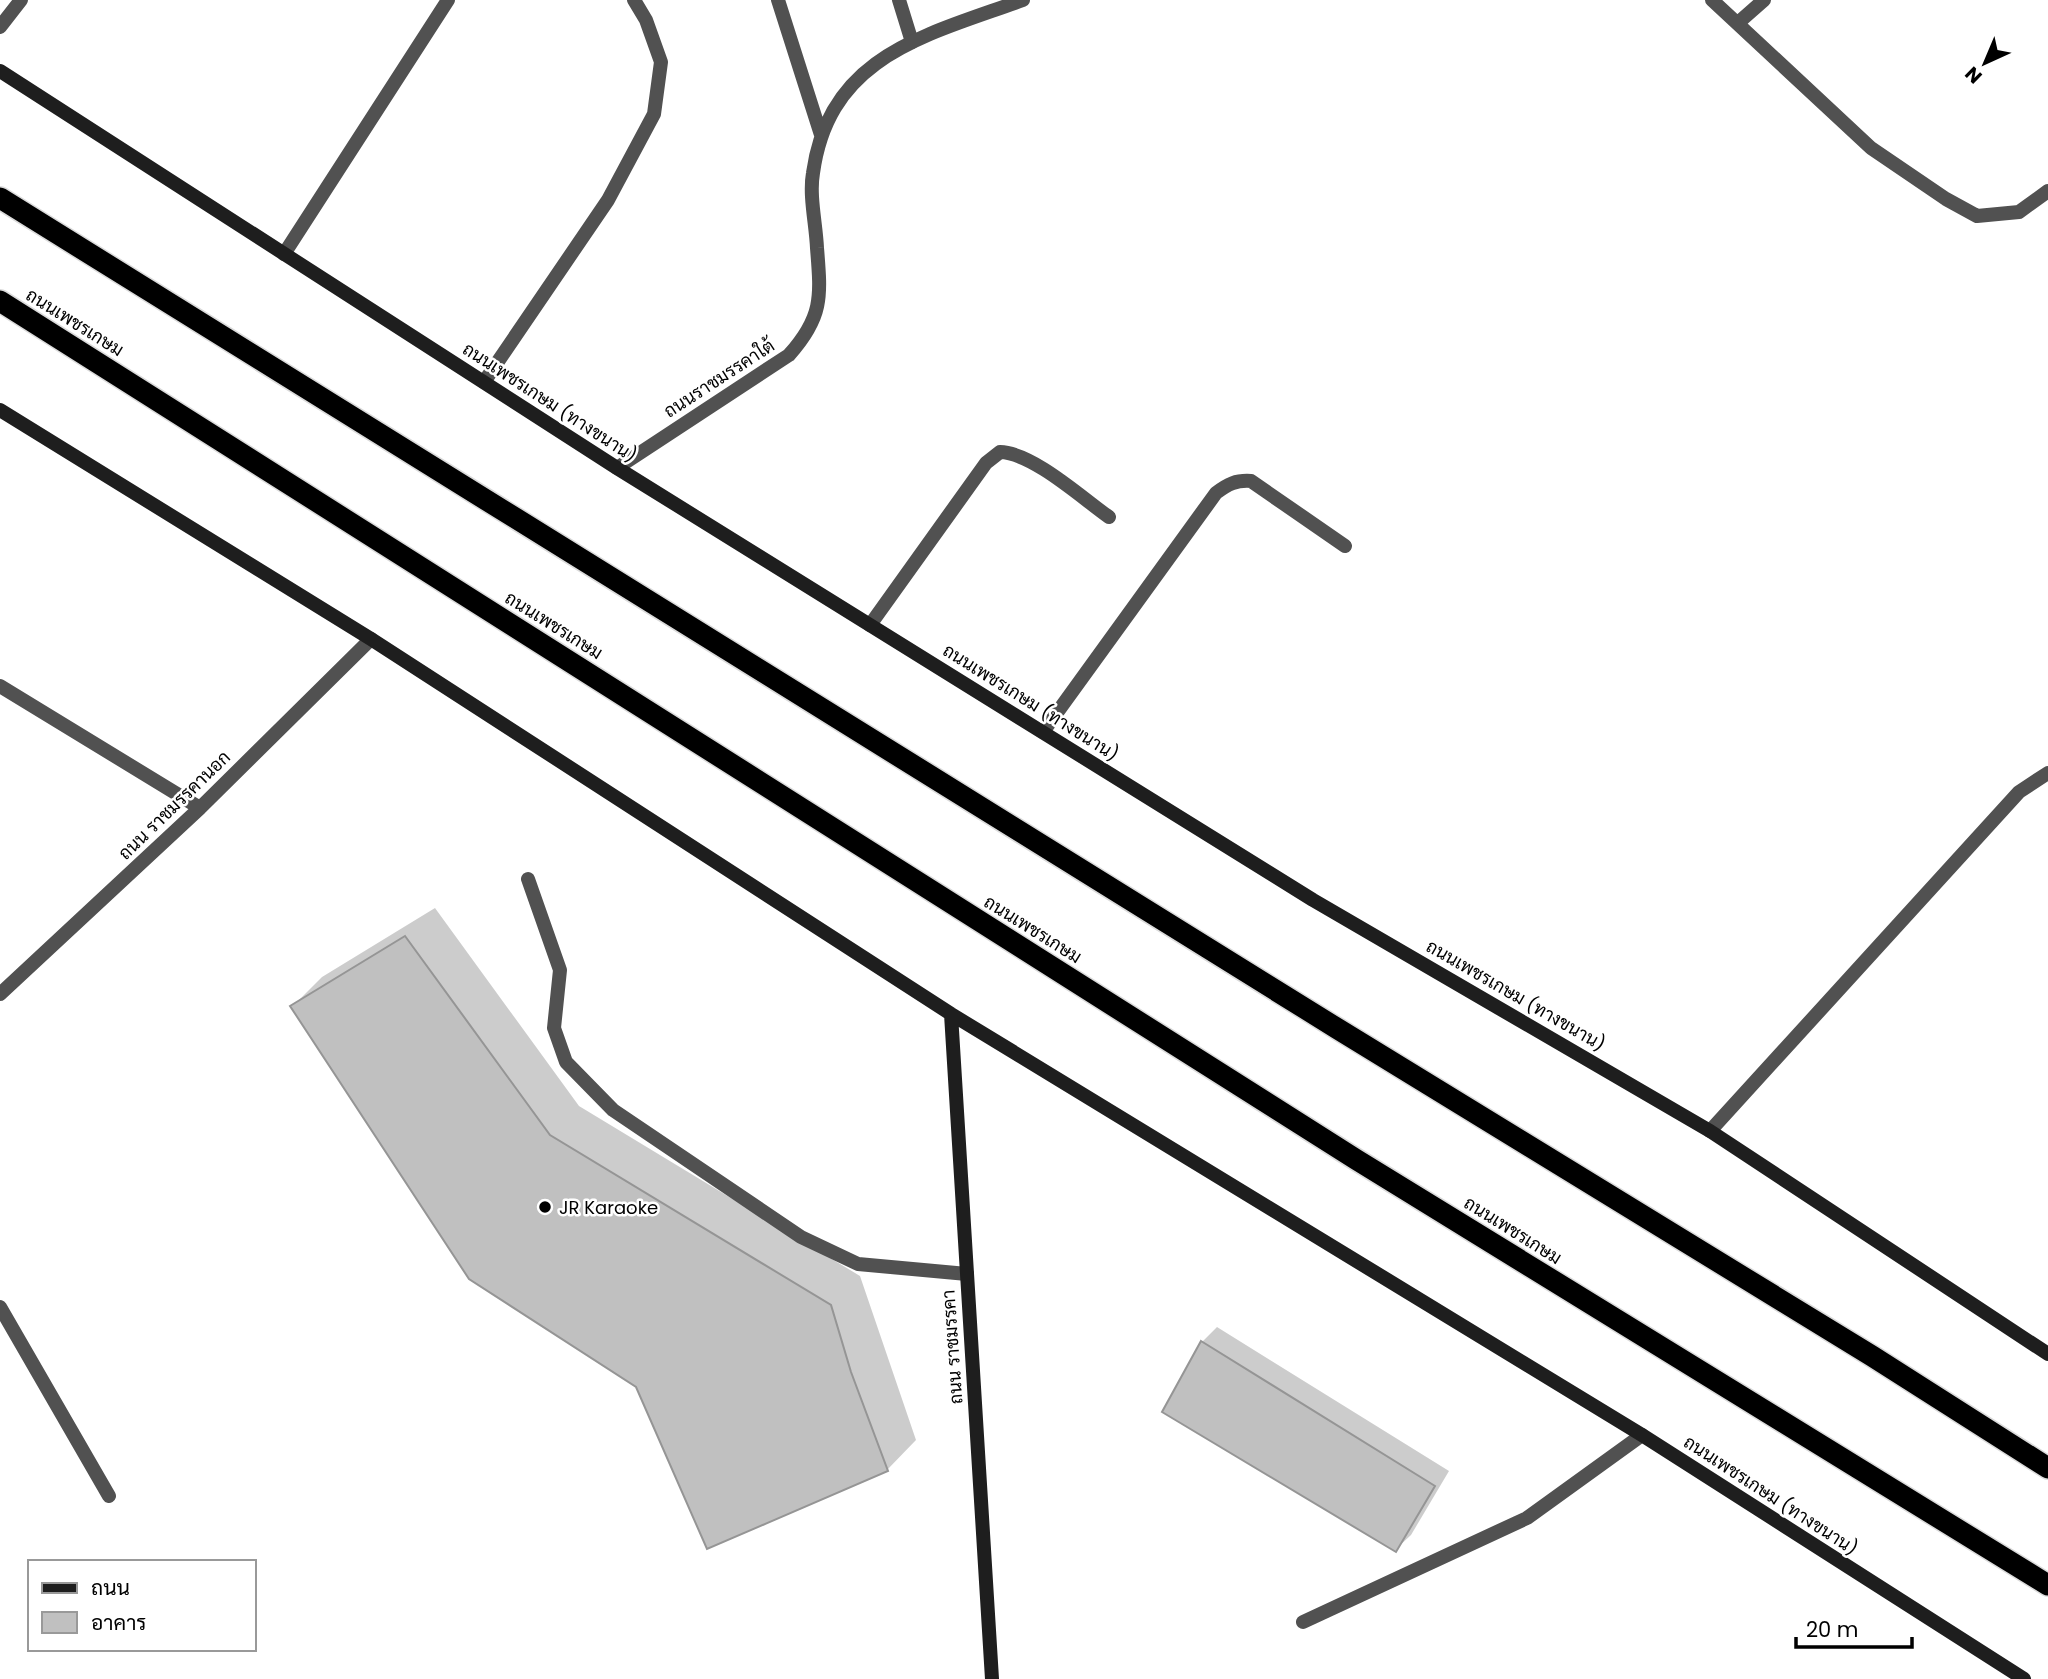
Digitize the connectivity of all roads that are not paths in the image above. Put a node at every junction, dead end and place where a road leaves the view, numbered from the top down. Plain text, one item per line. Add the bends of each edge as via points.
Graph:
1 (21, 0) edge
2 (448, 0) edge
3 (634, 0) edge
4 (778, 0) edge
5 (899, 0) edge
6 (1023, 0) edge
7 (1713, 0) edge
8 (1764, 0) edge
9 (1739, 23) junction
10 (0, 27) edge
11 (912, 42) junction
12 (0, 71) edge
13 (821, 135) junction
14 (2048, 191) edge
15 (0, 198) edge
16 (284, 254) junction
17 (0, 301) edge
18 (484, 383) junction
19 (0, 410) edge
20 (617, 468) junction
21 (1109, 517) dead end
22 (1345, 546) dead end
23 (870, 625) junction
24 (371, 639) junction
25 (0, 686) edge
26 (1043, 732) junction
27 (2048, 773) edge
28 (200, 808) junction
29 (528, 879) dead end
30 (0, 994) edge
31 (951, 1014) junction
32 (1710, 1131) junction
33 (967, 1274) junction
34 (0, 1307) edge
35 (2048, 1354) edge
36 (1642, 1435) junction
37 (2048, 1468) edge
38 (109, 1496) dead end
39 (2048, 1585) edge
40 (1303, 1622) dead end
41 (992, 1679) edge
42 (2024, 1679) edge

1 - 10 street
2 - 16 street
3 - 18 street via 661,62 654,114 608,200
4 - 13 street
5 - 11 street
6 - 11 street, ถนนราชมรรคาใต้
7 - 9 street
8 - 9 street
9 - 14 street via 1871,148 1977,216 2020,212
11 - 13 street, ถนนราชมรรคาใต้ via 874,62 842,94
12 - 16 main road, ถนนเพชรเกษม (ทางขนาน)
13 - 20 street, ถนนราชมรรคาใต้ via 812,176 820,302 809,333 789,355
15 - 37 highway
16 - 18 main road, ถนนเพชรเกษม (ทางขนาน)
17 - 39 highway, ถนนเพชรเกษม via 1357,1160
18 - 20 main road, ถนนเพชรเกษม (ทางขนาน)
19 - 24 main road, ถนนเพชรเกษม (ทางขนาน)
20 - 23 main road, ถนนเพชรเกษม (ทางขนาน)
21 - 23 street via 1041,469 1000,452 986,463
22 - 26 street via 1251,481 1226,485
23 - 26 main road, ถนนเพชรเกษม (ทางขนาน)
24 - 28 street, ถนน ราชมรรคานอก
24 - 31 main road, ถนนเพชรเกษม (ทางขนาน)
25 - 28 street
26 - 32 main road, ถนนเพชรเกษม (ทางขนาน) via 1313,900
27 - 32 street via 2019,792
28 - 30 street, ถนน ราชมรรคานอก
29 - 33 street via 560,970 554,1028 566,1062 613,1110 801,1237 858,1264
31 - 33 main road, ถนน ราชมรรคา
31 - 36 main road, ถนนเพชรเกษม (ทางขนาน)
32 - 35 main road, ถนนเพชรเกษม (ทางขนาน)
33 - 41 main road, ถนน ราชมรรคา
34 - 38 street
36 - 40 street via 1527,1518
36 - 42 main road, ถนนเพชรเกษม (ทางขนาน)

